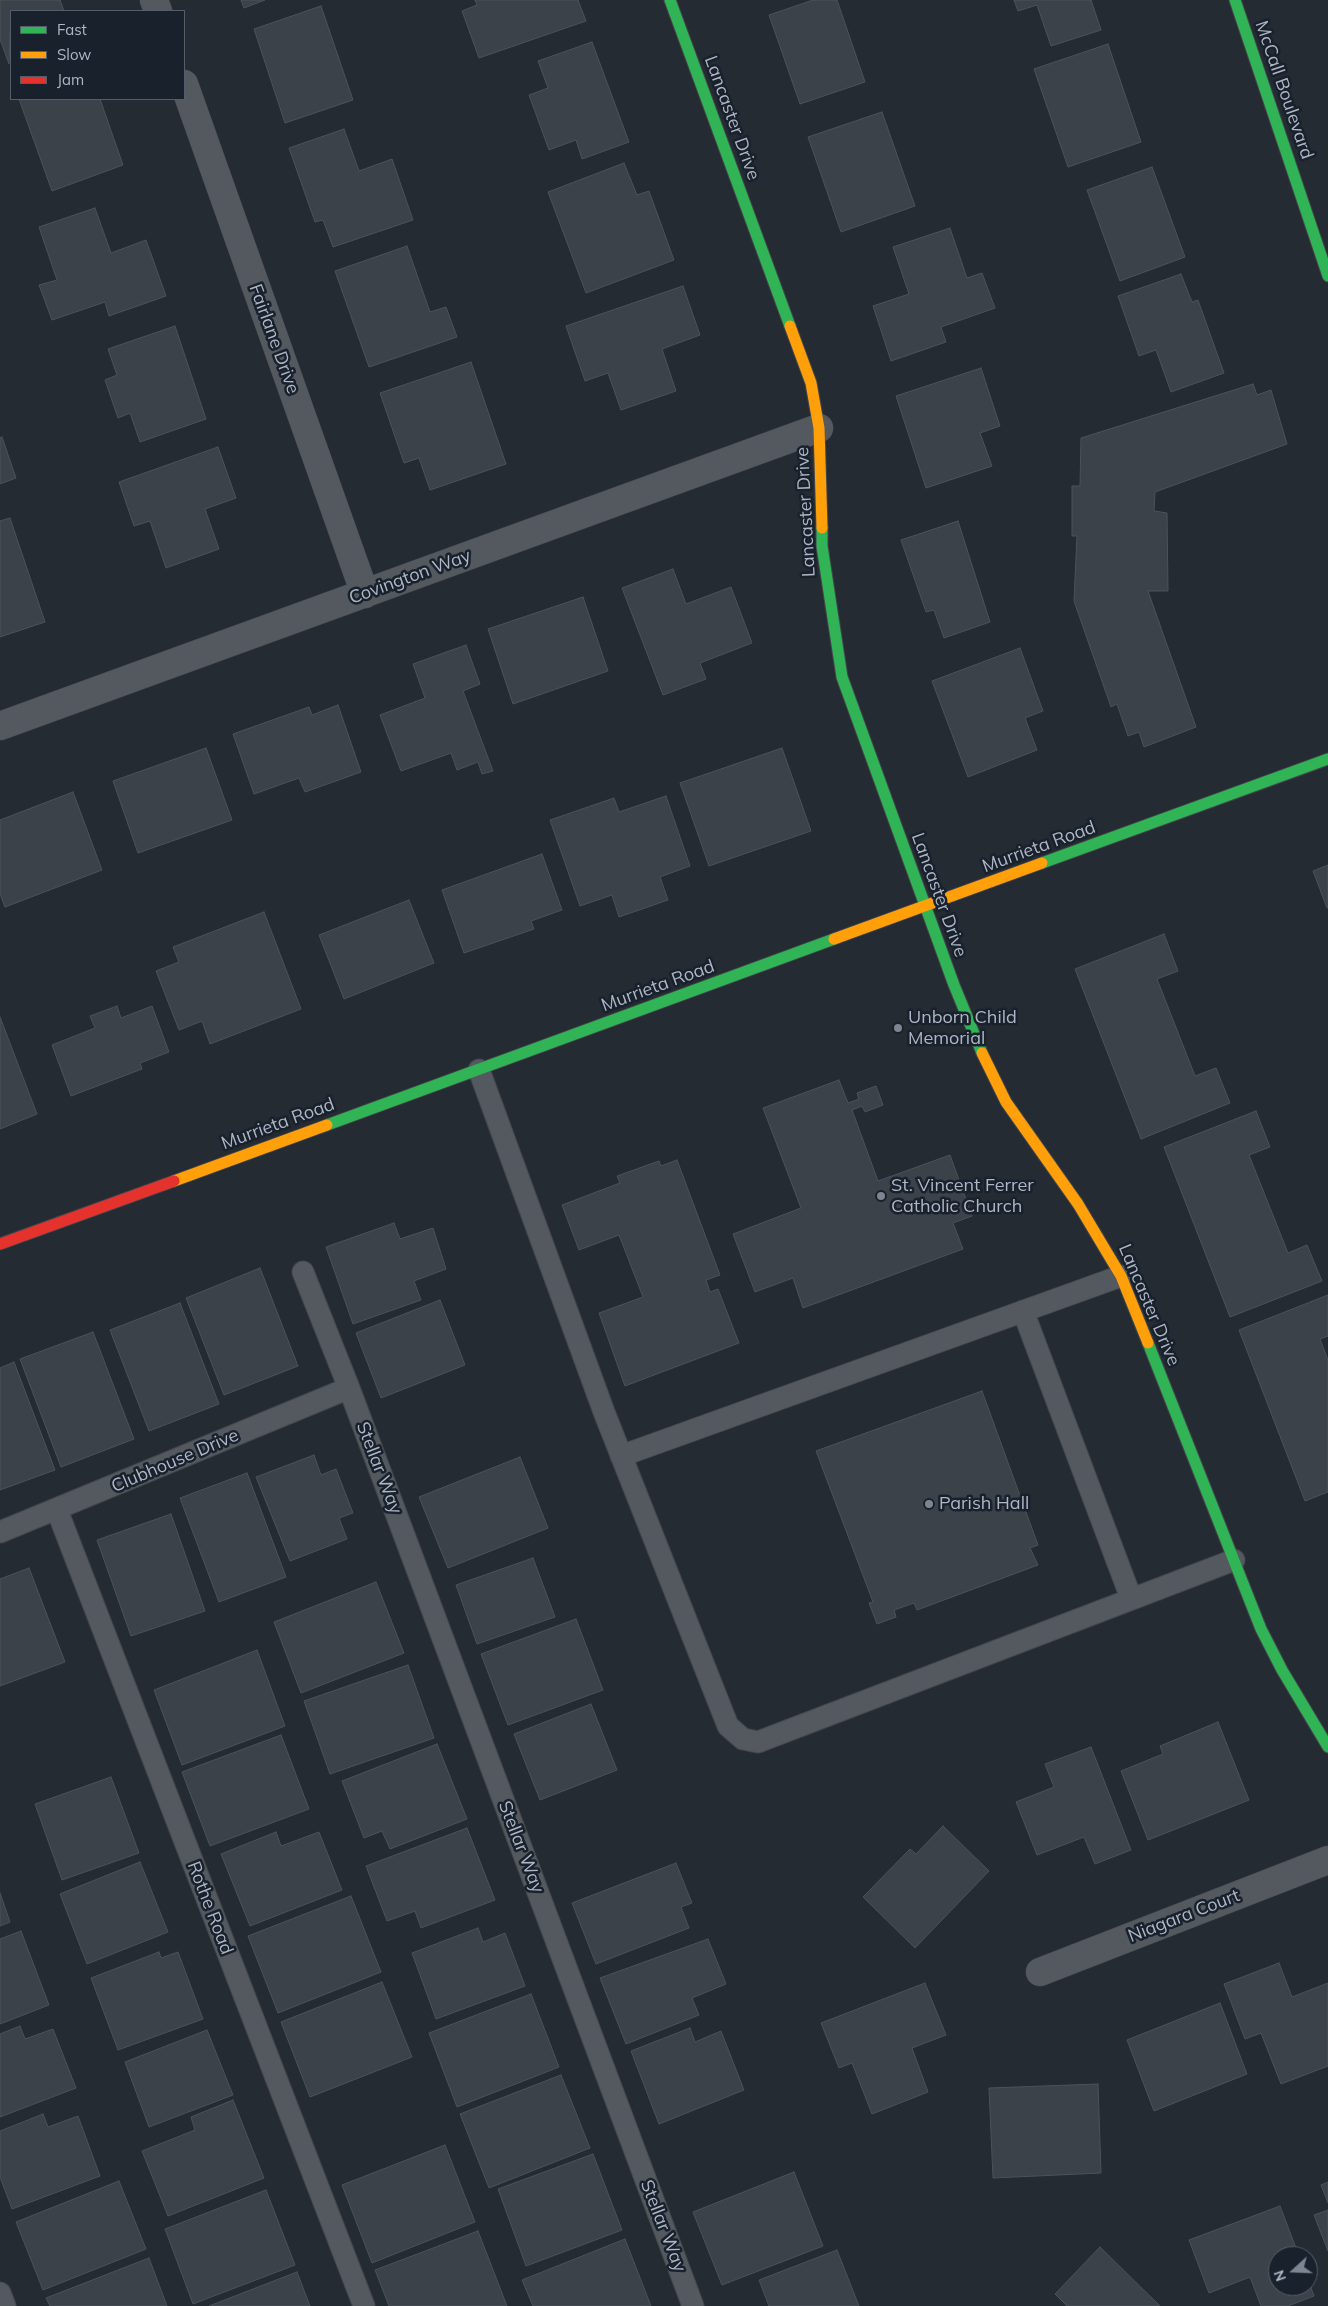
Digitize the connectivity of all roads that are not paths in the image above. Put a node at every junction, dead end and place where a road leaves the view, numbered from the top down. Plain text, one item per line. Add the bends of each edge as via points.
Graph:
1 (670, 0) edge
2 (1235, 0) edge
3 (185, 87) edge
4 (1328, 276) edge
5 (820, 428) junction
6 (365, 594) junction
7 (0, 726) edge
8 (1328, 759) edge
9 (925, 908) junction
10 (479, 1070) junction
11 (0, 1244) edge
12 (303, 1272) dead end
13 (1121, 1276) junction
14 (1023, 1311) junction
15 (349, 1388) junction
16 (621, 1456) junction
17 (57, 1510) junction
18 (0, 1532) edge
19 (1234, 1560) junction
20 (1131, 1598) junction
21 (1328, 1747) edge
22 (1328, 1860) edge
23 (1040, 1972) dead end
24 (0, 2293) edge
25 (5, 2306) edge
26 (364, 2306) edge
27 (693, 2306) edge

1 - 5 street, Lancaster Drive via 811,383
2 - 4 street, McCall Boulevard
3 - 6 street, Fairlane Drive
5 - 6 street, Covington Way
5 - 9 street, Lancaster Drive via 822,546 842,677
6 - 7 street, Covington Way
8 - 9 street, Murrieta Road
9 - 10 street, Murrieta Road
9 - 13 street, Lancaster Drive via 978,1048 1006,1102 1083,1213
10 - 11 street, Murrieta Road
10 - 16 lane
12 - 15 lane, Stellar Way
13 - 14 lane
13 - 19 street, Lancaster Drive
14 - 16 lane
14 - 20 lane
15 - 17 lane, Clubhouse Drive
15 - 27 lane, Stellar Way
16 - 20 lane via 728,1726 743,1739 758,1742
17 - 18 lane, Clubhouse Drive
17 - 26 lane, Rothe Road
19 - 20 lane
19 - 21 street, Lancaster Drive via 1261,1629
22 - 23 street, Niagara Court
24 - 25 lane

